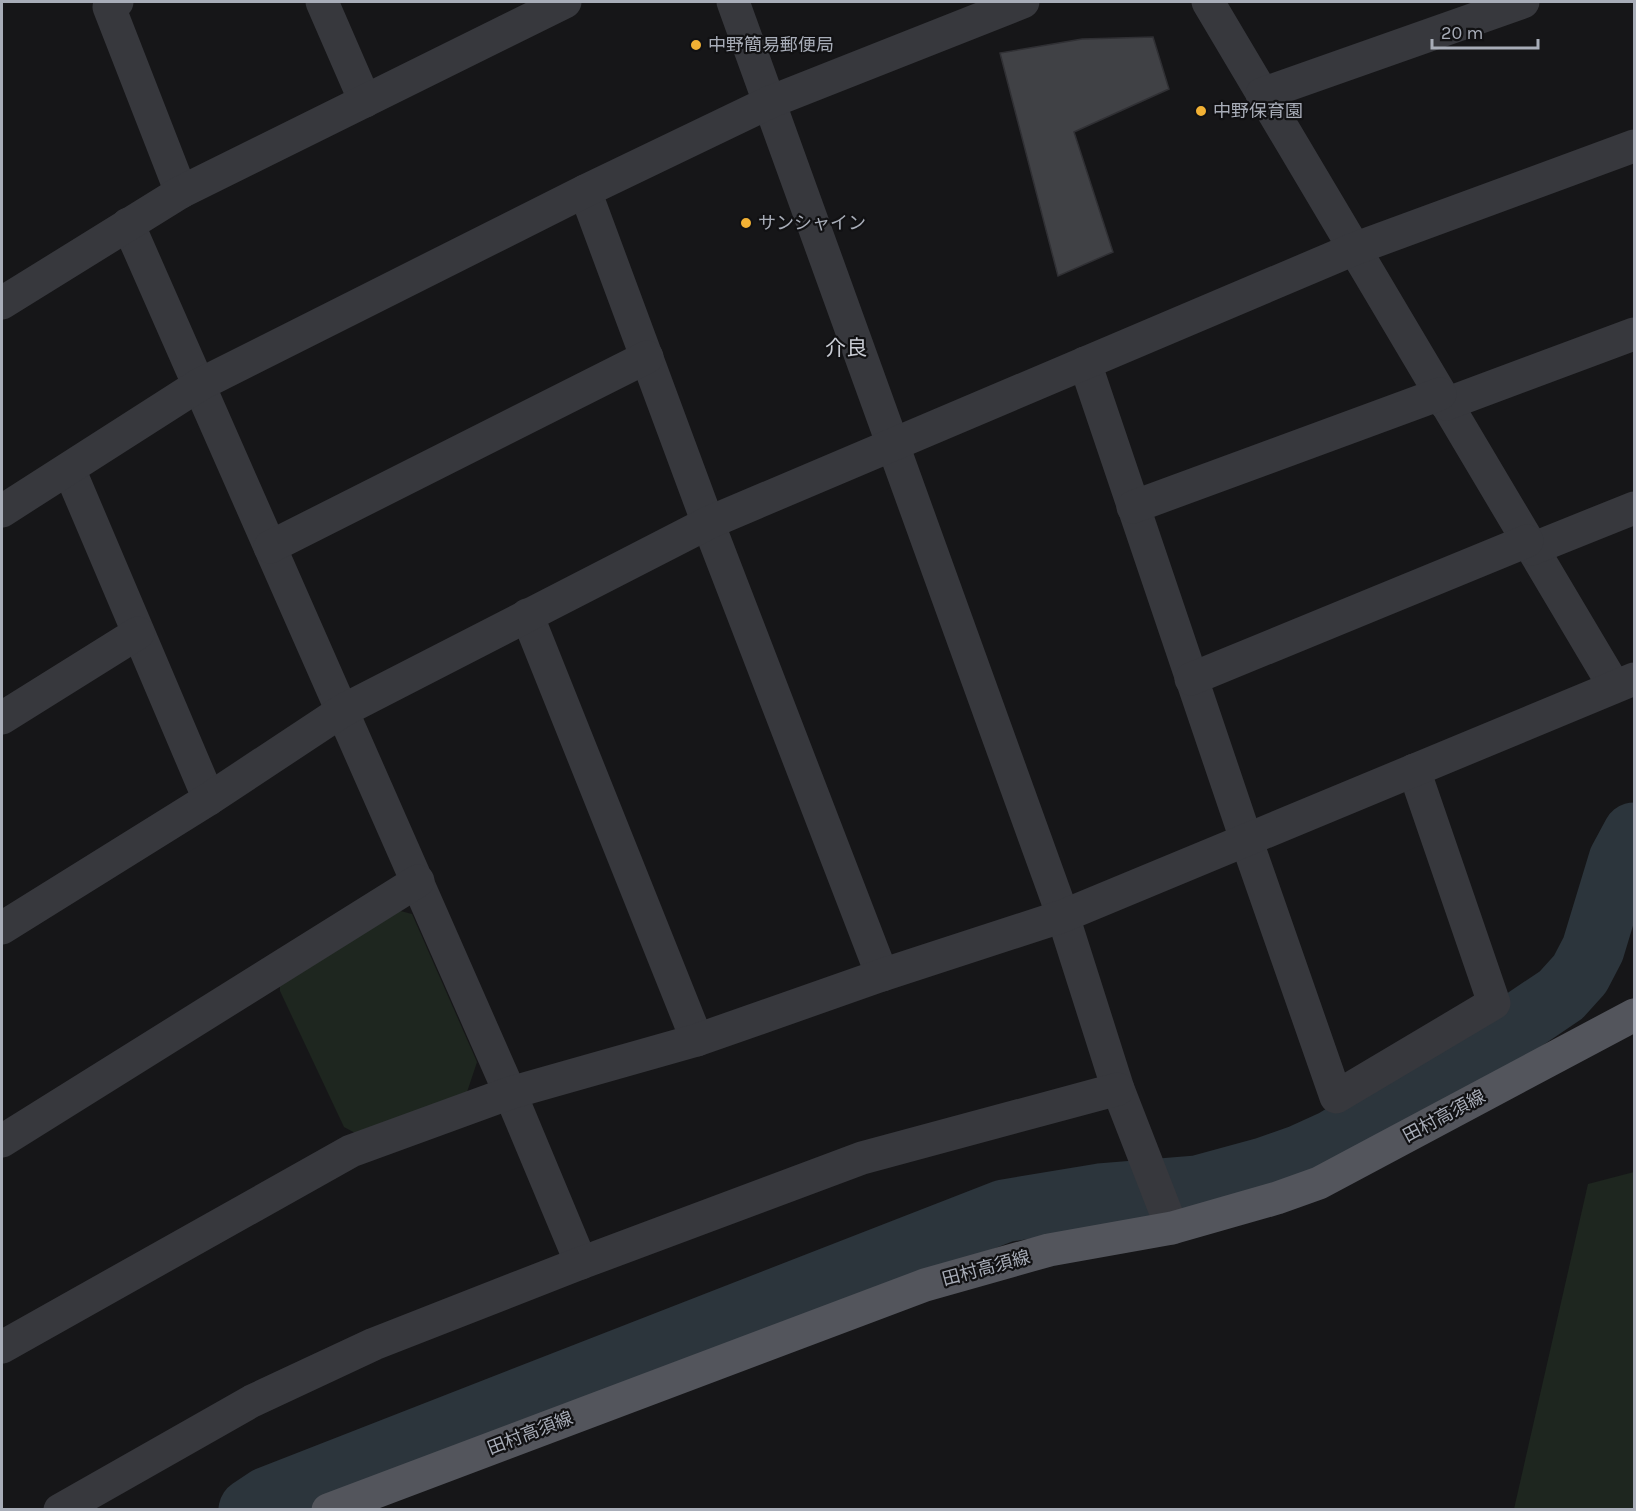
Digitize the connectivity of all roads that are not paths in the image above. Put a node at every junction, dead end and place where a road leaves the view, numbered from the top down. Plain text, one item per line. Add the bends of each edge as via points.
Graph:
1 (117, 2) edge
2 (322, 2) edge
3 (732, 2) edge
4 (1023, 2) edge
5 (1208, 2) edge
6 (1523, 2) edge
7 (546, 6) edge
8 (1262, 94) junction
9 (365, 100) junction
10 (770, 102) junction
11 (1635, 146) edge
12 (585, 191) junction
13 (182, 192) junction
14 (128, 224) junction
15 (1354, 249) junction
16 (2, 303) edge
17 (1635, 334) edge
18 (647, 357) junction
19 (1085, 363) junction
20 (199, 385) junction
21 (1443, 399) junction
22 (892, 445) junction
23 (69, 469) junction
24 (1133, 507) junction
25 (1635, 508) edge
26 (2, 512) edge
27 (708, 523) junction
28 (1530, 545) junction
29 (270, 546) junction
30 (527, 615) junction
31 (138, 633) junction
32 (1191, 679) junction
33 (1624, 683) edge
34 (342, 711) junction
35 (2, 718) edge
36 (1414, 770) junction
37 (208, 799) junction
38 (1246, 839) junction
39 (418, 881) junction
40 (1062, 916) junction
41 (2, 928) edge
42 (882, 975) junction
43 (1635, 1015) edge
44 (696, 1040) junction
45 (1118, 1089) junction
46 (510, 1093) junction
47 (2, 1141) edge
48 (1163, 1205) junction
49 (581, 1263) junction
50 (2, 1347) edge
51 (60, 1509) edge
52 (328, 1509) edge

1 - 13 street via 109,7
2 - 9 street
3 - 10 street
4 - 10 street
5 - 8 street
6 - 8 street
7 - 9 street
8 - 15 street
9 - 13 street
10 - 12 street
10 - 22 street
11 - 15 street
12 - 18 street
12 - 20 street
13 - 14 street
14 - 16 street
14 - 20 street
15 - 19 street
15 - 21 street
17 - 21 street
18 - 27 street
18 - 29 street
19 - 22 street
19 - 24 street
20 - 23 street
20 - 29 street
21 - 24 street
21 - 28 street
22 - 27 street
22 - 40 street
23 - 26 street
23 - 31 street
24 - 32 street
25 - 28 street
27 - 30 street
27 - 42 street
28 - 32 street
28 - 33 street
29 - 34 street
30 - 34 street
30 - 44 street
31 - 35 street
31 - 37 street
32 - 38 street
33 - 36 street
34 - 37 street
34 - 39 street
36 - 38 street
36 - 38 street via 1494,1002 1336,1097
37 - 41 street
38 - 40 street
39 - 46 street
39 - 47 street
40 - 42 street
40 - 45 street
42 - 44 street
43 - 48 main road, 田村高須線 via 1319,1183 1278,1198
44 - 46 street
45 - 48 street
45 - 49 street via 862,1158
46 - 49 street
46 - 50 street via 351,1151
48 - 52 main road, 田村高須線 via 1049,1250 925,1285
49 - 51 street via 374,1344 252,1401

